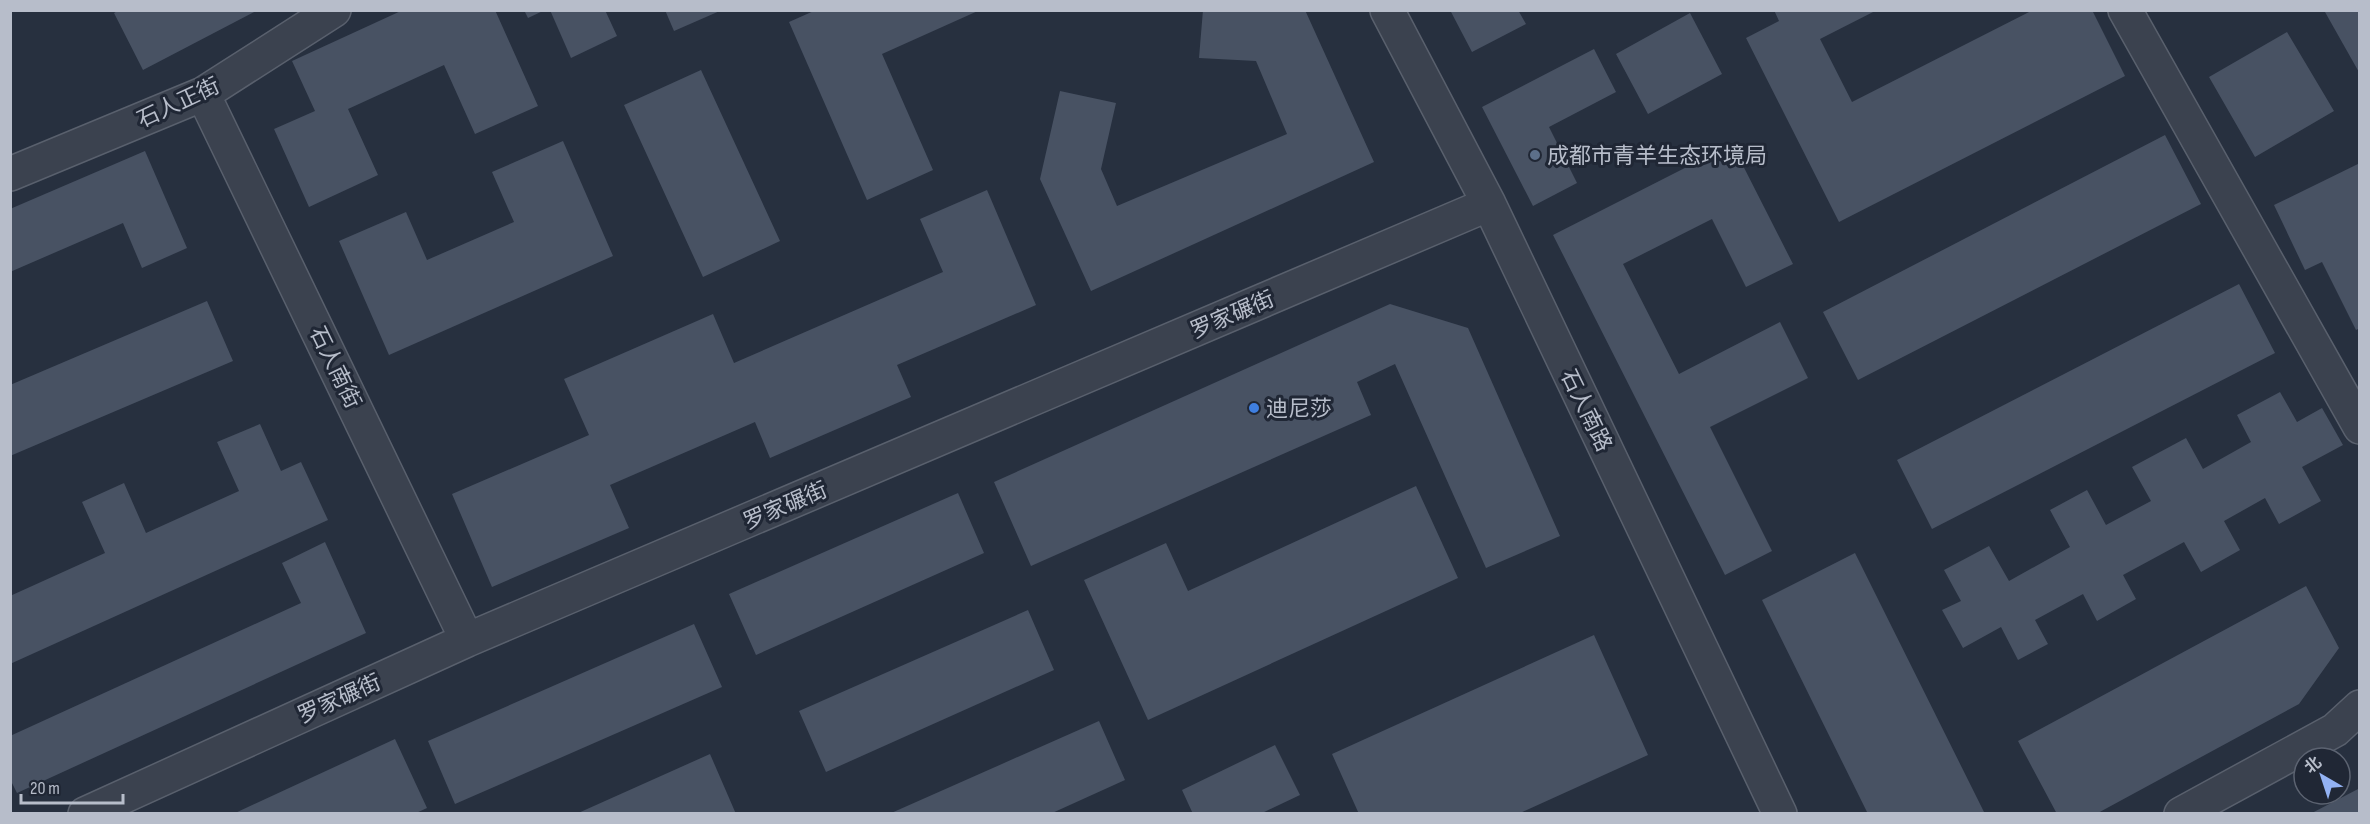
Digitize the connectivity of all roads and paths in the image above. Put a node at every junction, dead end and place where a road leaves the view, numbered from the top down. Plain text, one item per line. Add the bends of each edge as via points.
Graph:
1 (334, 10) edge
2 (1387, 10) edge
3 (2125, 10) edge
4 (203, 94) junction
5 (10, 174) edge
6 (1489, 204) junction
7 (2360, 427) edge
8 (467, 640) junction
9 (2360, 707) edge
10 (85, 813) edge
11 (1780, 813) edge
12 (2181, 813) edge

1 - 4 street, 石人正街
2 - 6 street, 石人南路
3 - 7 street
4 - 5 street, 石人正街
4 - 8 street, 石人南街
6 - 8 street, 罗家碾街
6 - 11 street, 石人南路
8 - 10 street, 罗家碾街
9 - 12 street via 2335,730

